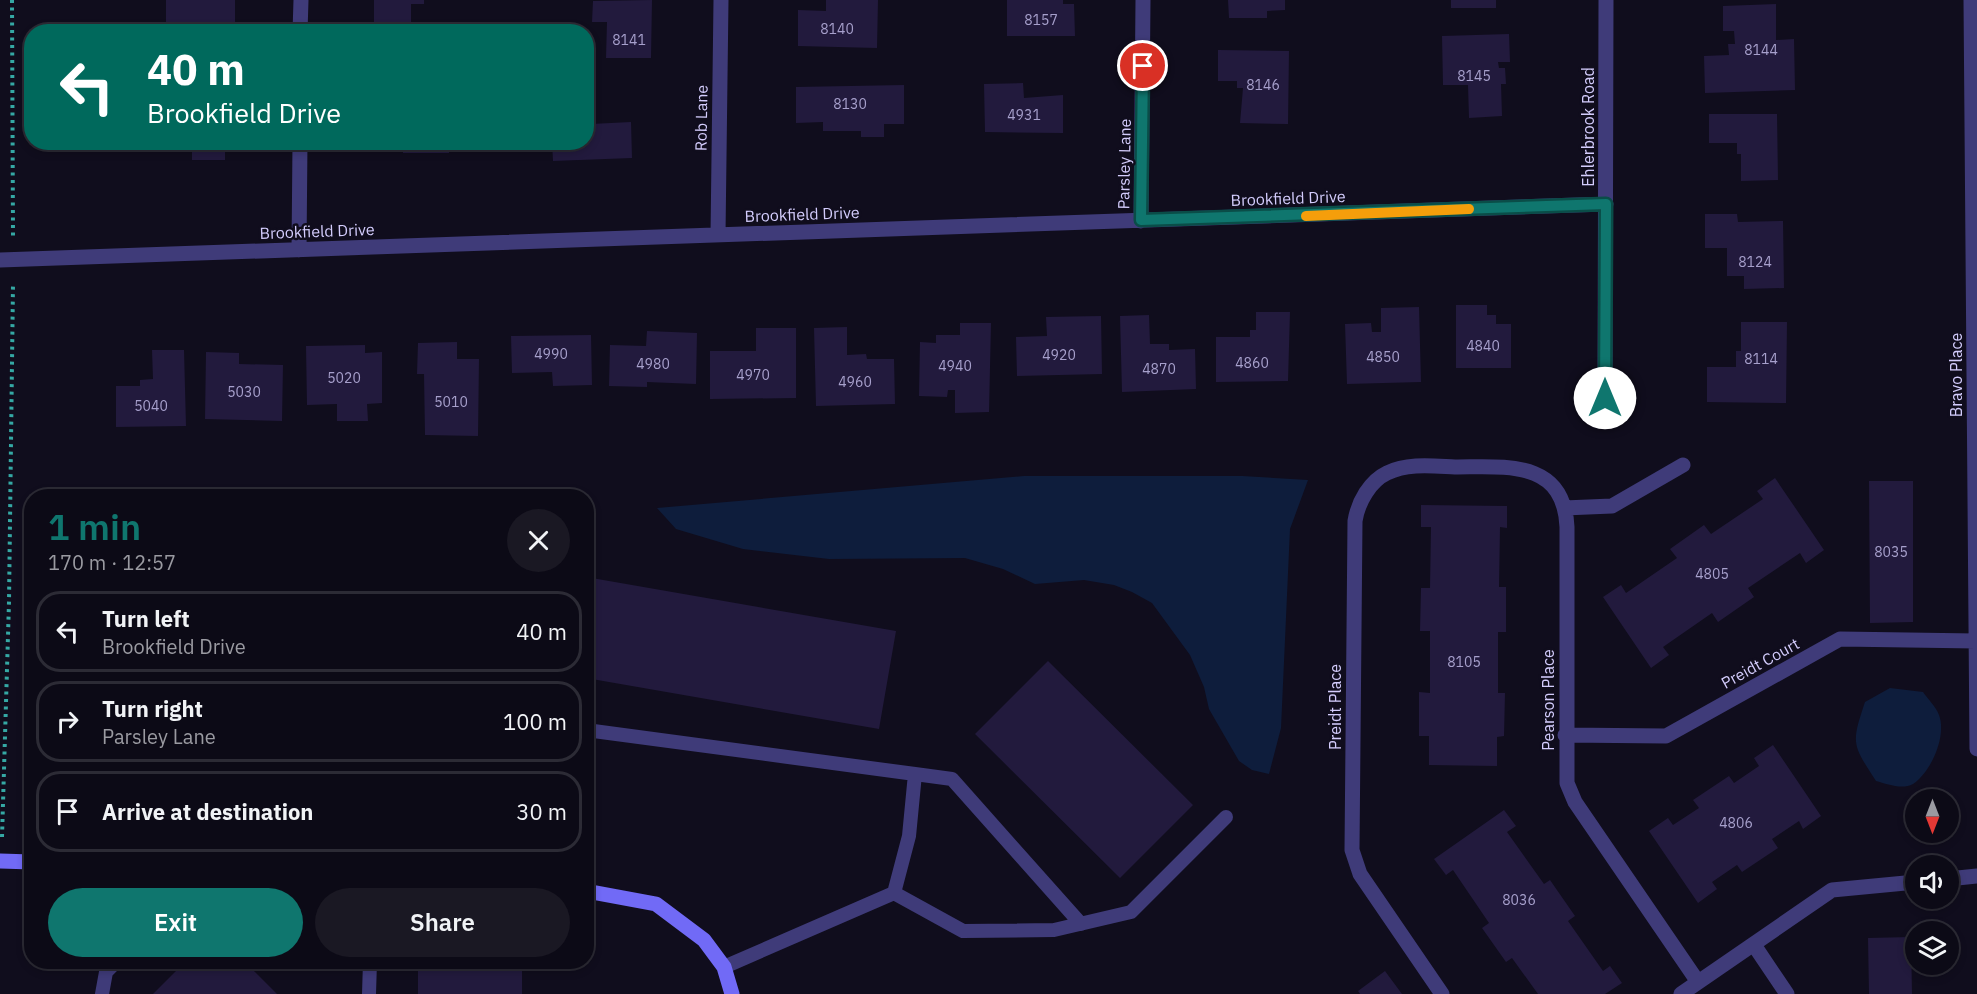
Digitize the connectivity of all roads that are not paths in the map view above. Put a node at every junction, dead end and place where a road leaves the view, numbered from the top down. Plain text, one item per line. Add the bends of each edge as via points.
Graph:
1 (301, 0) edge
2 (721, 0) edge
3 (1143, 0) edge
4 (1606, 0) edge
5 (1971, 0) edge
6 (300, 24) edge
7 (300, 150) edge
8 (1606, 204) junction
9 (1141, 220) junction
10 (718, 235) junction
11 (299, 250) junction
12 (0, 260) edge
13 (1605, 398) dead end
14 (1683, 465) dead end
15 (1453, 467) joint
16 (1564, 508) junction
17 (1976, 641) edge
18 (594, 731) edge
19 (1565, 735) junction
20 (1977, 750) edge
21 (915, 774) junction
22 (1226, 817) dead end
23 (0, 861) edge
24 (24, 862) edge
25 (1977, 876) edge
26 (1959, 878) edge
27 (1905, 883) edge
28 (594, 892) edge
29 (894, 893) junction
30 (1081, 924) junction
31 (1754, 945) junction
32 (724, 967) junction
33 (109, 969) edge
34 (370, 969) edge
35 (1698, 982) junction
36 (102, 994) edge
37 (369, 994) edge
38 (732, 994) edge
39 (1442, 994) edge
40 (1681, 994) edge
41 (1787, 994) edge

1 - 6 street
2 - 10 street, Rob Lane
3 - 9 street, Parsley Lane
4 - 8 street, Ehlerbrook Road
5 - 17 street, Bravo Place
7 - 11 street
8 - 9 street, Brookfield Drive
8 - 13 street, Ehlerbrook Road
9 - 10 street, Brookfield Drive
10 - 11 street, Brookfield Drive
11 - 12 street, Brookfield Drive
14 - 16 street via 1612,506
15 - 16 street, Pearson Place via 1519,467 1539,475 1558,494
15 - 39 street, Preidt Place via 1405,466 1387,473 1371,485 1360,502 1354,530 1353,857 1360,874
16 - 19 street, Pearson Place
17 - 19 street, Preidt Court via 1840,639 1666,736
17 - 20 street, Bravo Place
18 - 21 lane
19 - 35 street, Pearson Place via 1565,771 1571,795
21 - 29 lane via 909,837
21 - 30 lane via 952,779
22 - 30 lane via 1131,912
23 - 24 street
25 - 26 street
27 - 31 street via 1832,890
28 - 32 street via 656,904 704,940
29 - 30 lane via 963,931 1054,930
29 - 32 lane
31 - 35 street
31 - 41 street
32 - 38 street
33 - 36 lane
34 - 37 lane
35 - 40 street

